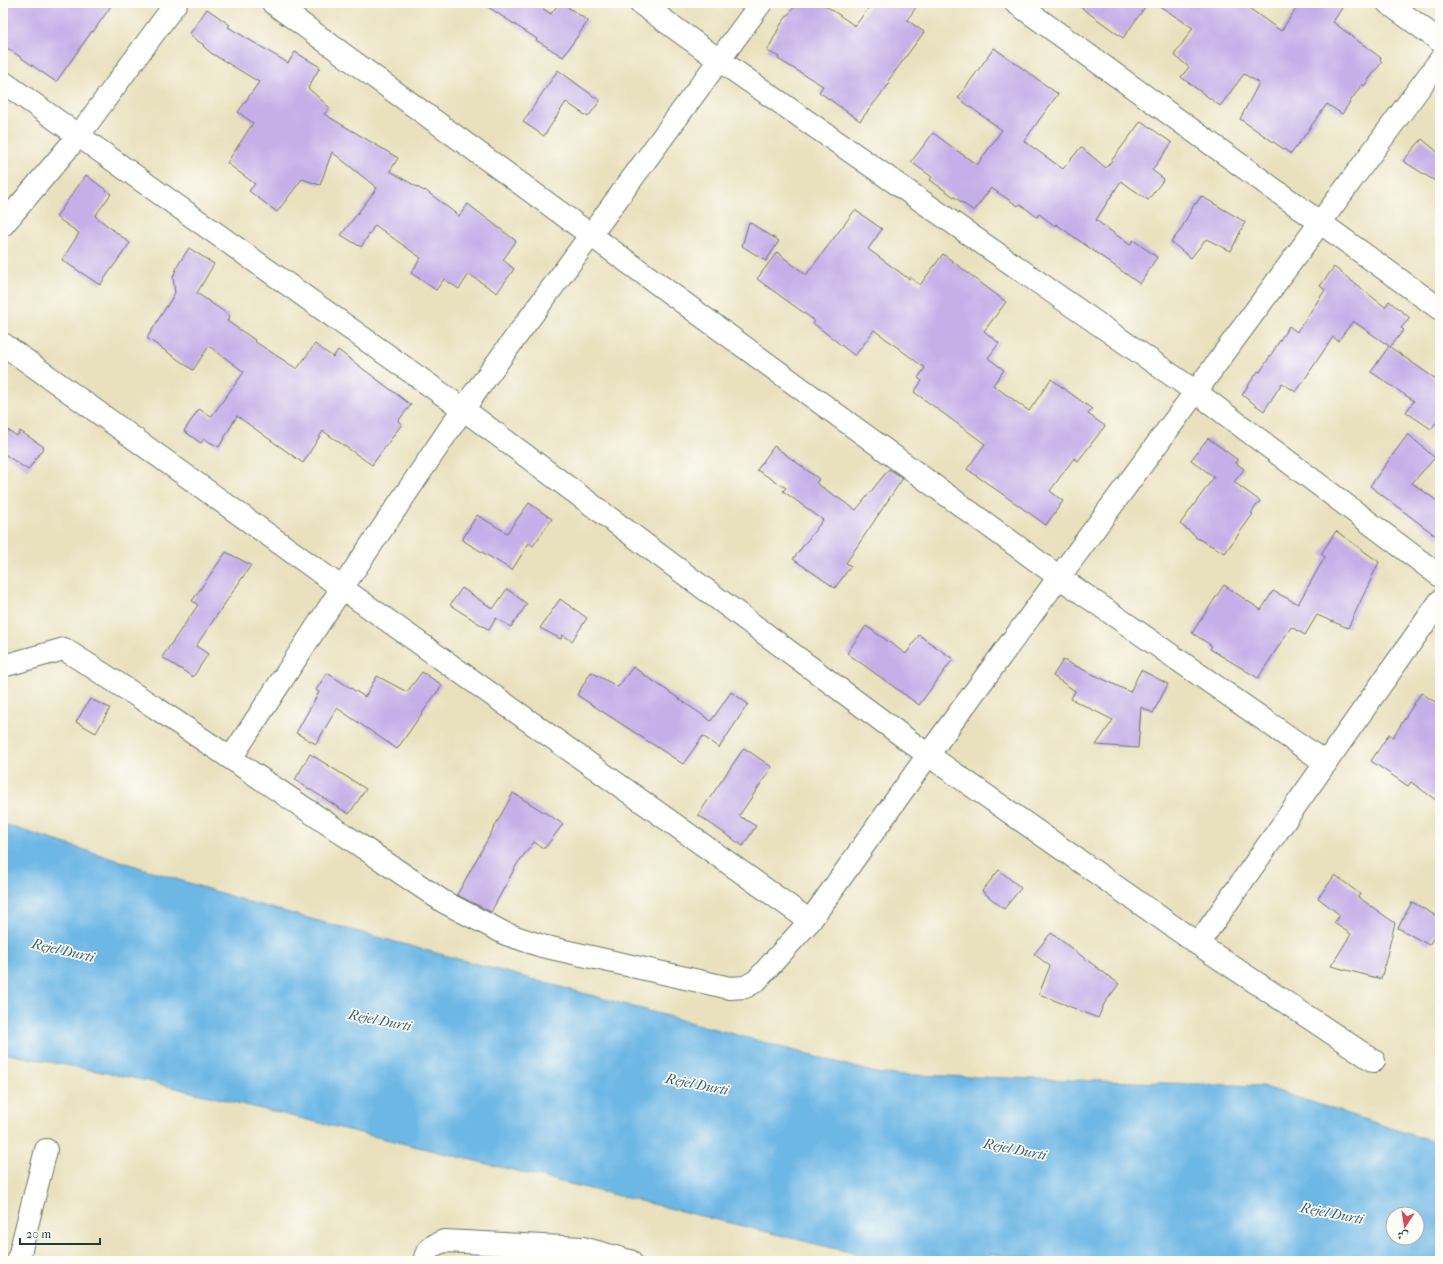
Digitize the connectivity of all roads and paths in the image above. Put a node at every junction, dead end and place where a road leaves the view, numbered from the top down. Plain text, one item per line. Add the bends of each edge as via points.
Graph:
1 (176, 3) edge
2 (273, 3) edge
3 (640, 3) edge
4 (761, 3) edge
5 (1016, 3) edge
6 (1388, 3) edge
7 (1440, 41) edge
8 (719, 60) junction
9 (1440, 60) edge
10 (3, 82) edge
11 (79, 135) junction
12 (1320, 222) junction
13 (3, 225) edge
14 (591, 235) junction
15 (1440, 309) edge
16 (3, 344) edge
17 (1196, 392) junction
18 (463, 409) junction
19 (1440, 576) edge
20 (1058, 577) junction
21 (342, 588) junction
22 (1440, 601) edge
23 (3, 666) edge
24 (928, 755) junction
25 (231, 758) junction
26 (1326, 763) junction
27 (810, 921) junction
28 (1198, 944) junction
29 (1374, 1061) dead end
30 (46, 1150) dead end
31 (18, 1261) edge
32 (424, 1261) edge
33 (630, 1261) edge

1 - 11 street
2 - 14 street
3 - 8 street
4 - 8 street
5 - 12 street
6 - 7 street
8 - 14 street
8 - 17 street
9 - 12 street
10 - 11 street
11 - 13 street
11 - 18 street
12 - 15 street
12 - 17 street
14 - 18 street
14 - 20 street
16 - 21 street
17 - 19 street
17 - 20 street
18 - 21 street
18 - 24 street
20 - 24 street
20 - 26 street
21 - 25 street
21 - 27 street
22 - 26 street
23 - 25 street via 64,649
24 - 27 street
24 - 28 street
25 - 27 street via 444,902 506,934 542,946 730,988 745,987 756,981
26 - 28 street
28 - 29 street
30 - 31 street
32 - 33 street via 426,1252 444,1241 583,1248

